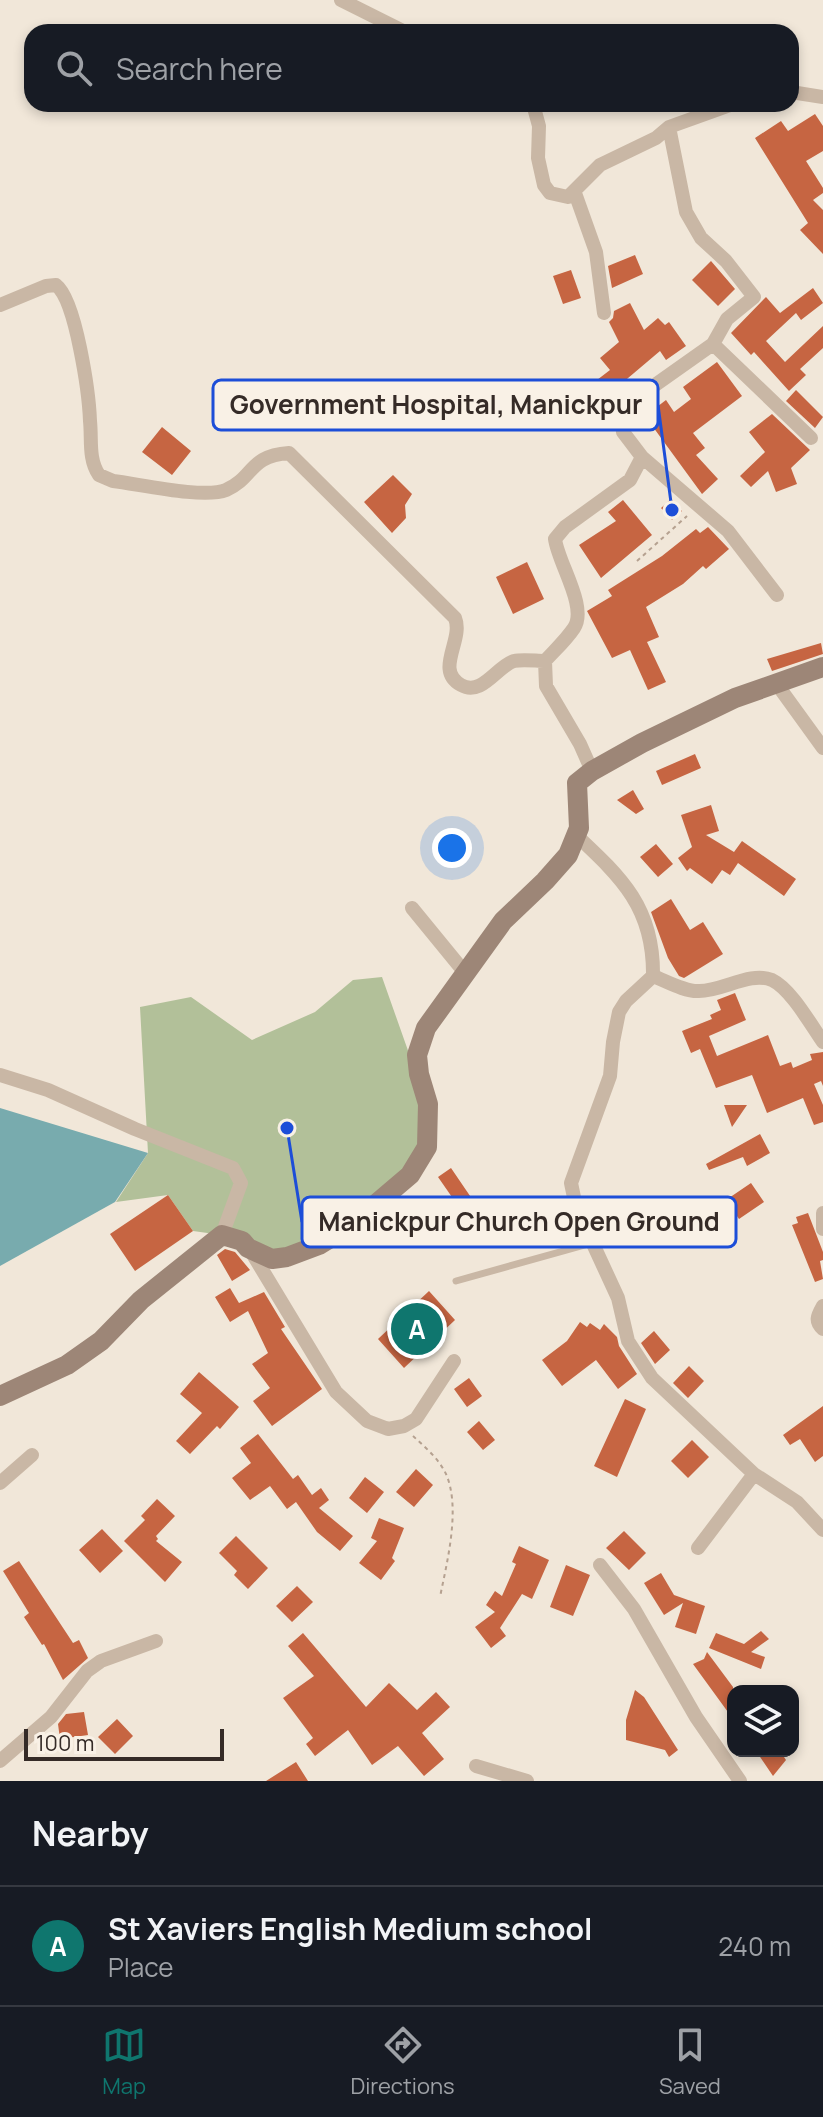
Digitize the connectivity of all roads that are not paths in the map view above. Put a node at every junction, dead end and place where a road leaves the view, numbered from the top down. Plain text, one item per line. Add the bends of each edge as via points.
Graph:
1 (341, 0) edge
2 (387, 24) edge
3 (799, 93) edge
4 (823, 97) edge
5 (535, 112) edge
6 (711, 112) edge
7 (669, 127) junction
8 (575, 193) junction
9 (0, 305) edge
10 (604, 313) dead end
11 (713, 344) junction
12 (811, 438) dead end
13 (642, 457) junction
14 (777, 595) dead end
15 (545, 661) junction
16 (823, 667) edge
17 (776, 683) junction
18 (823, 748) edge
19 (592, 771) junction
20 (576, 835) junction
21 (412, 908) dead end
22 (466, 974) junction
23 (653, 976) junction
24 (823, 1042) edge
25 (0, 1075) edge
26 (823, 1213) edge
27 (823, 1229) edge
28 (222, 1235) junction
29 (593, 1243) junction
30 (248, 1248) junction
31 (456, 1281) dead end
32 (823, 1306) edge
33 (823, 1329) edge
34 (454, 1361) dead end
35 (0, 1396) edge
36 (32, 1455) dead end
37 (754, 1474) junction
38 (0, 1483) edge
39 (817, 1514) edge
40 (823, 1530) edge
41 (698, 1548) dead end
42 (600, 1565) dead end
43 (156, 1641) dead end
44 (0, 1761) edge
45 (476, 1766) dead end
46 (527, 1781) edge
47 (740, 1781) edge

1 - 2 street
3 - 4 street
5 - 8 street via 544,185 550,193
6 - 7 street
7 - 8 street via 600,165
7 - 11 street via 686,212 701,238 754,297 727,319
8 - 10 street via 596,252
9 - 15 street via 46,286 62,289 83,365 92,459 99,475 204,493 222,491 262,459 289,453 455,618 452,678 471,688 513,661
11 - 12 street
11 - 13 street via 631,402 621,417 623,432
13 - 14 street via 728,531
13 - 15 street via 630,480 555,539 579,618
15 - 19 street via 546,686
16 - 17 street
17 - 18 street
17 - 19 street via 735,698
19 - 20 street via 577,783
20 - 22 street via 568,855 503,921
20 - 23 street via 616,872 642,911
21 - 22 street
22 - 30 street via 426,1028 417,1055 428,1104 427,1147 410,1175 319,1245 279,1259
23 - 24 street via 696,992 752,978 770,979 784,989
23 - 29 street via 619,1012 610,1076 571,1183
25 - 28 street via 233,1168 241,1183
26 - 27 street
28 - 30 street
28 - 35 street via 141,1300 101,1341 67,1365
29 - 31 lane
29 - 37 street via 618,1298 628,1341 652,1378
30 - 34 street via 336,1392 367,1421 388,1429 416,1419
32 - 33 street via 817,1323
36 - 38 street
37 - 39 street
37 - 41 street
39 - 40 street
42 - 47 street via 634,1609
43 - 44 street via 87,1671 51,1717
45 - 46 street

